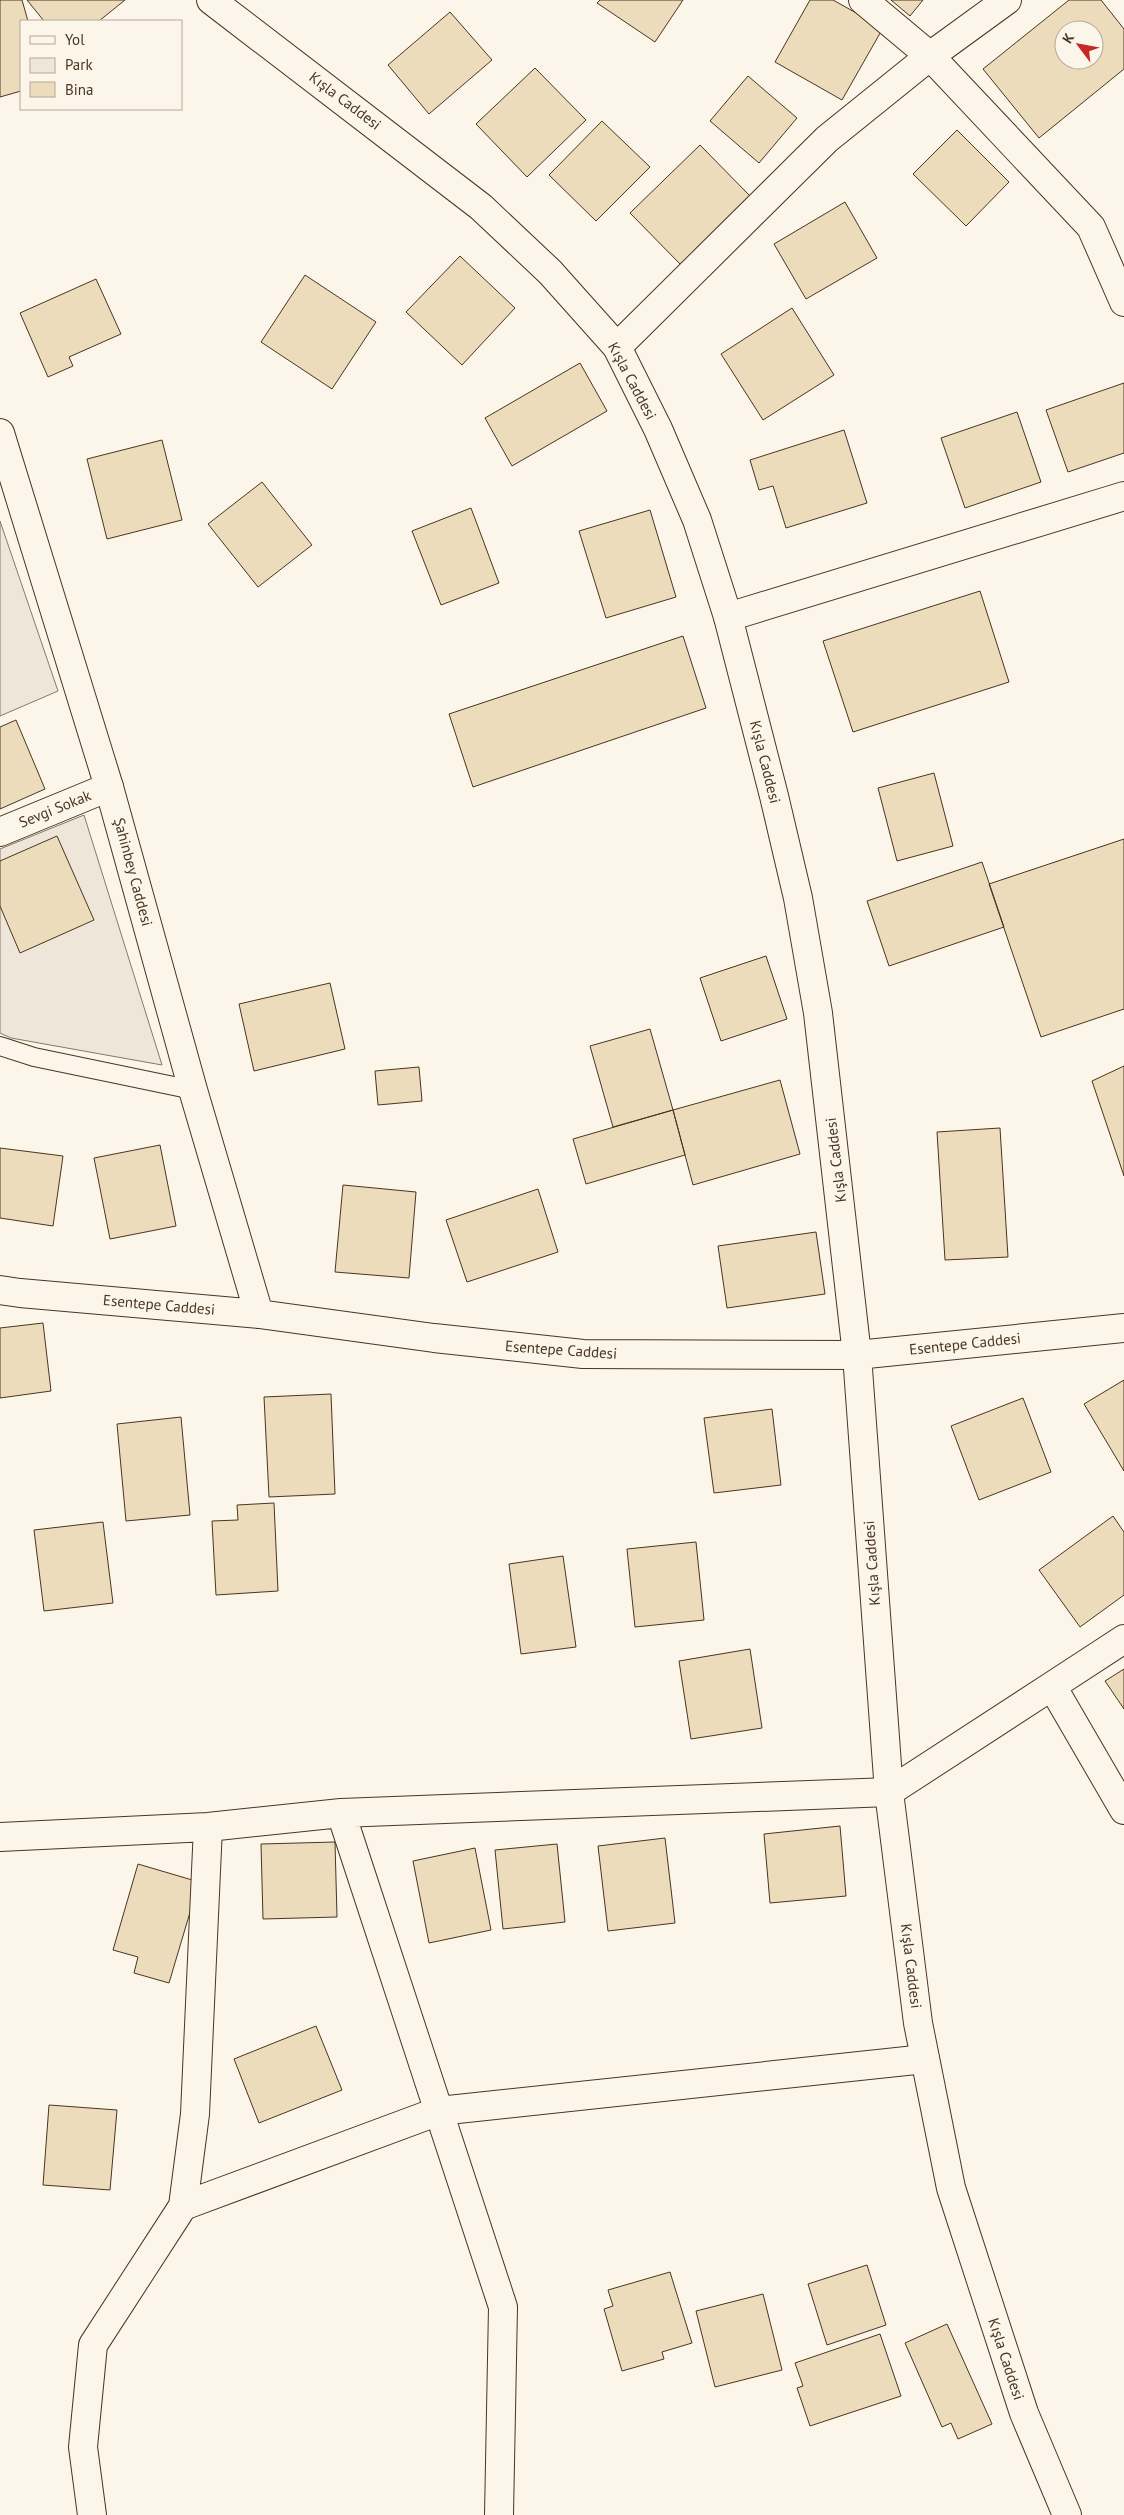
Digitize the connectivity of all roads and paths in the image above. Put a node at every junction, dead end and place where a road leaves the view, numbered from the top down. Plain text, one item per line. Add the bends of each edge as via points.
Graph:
1 (211, 0) edge
2 (863, 0) edge
3 (1007, 0) edge
4 (930, 56) junction
5 (1124, 302) edge
6 (618, 347) junction
7 (0, 433) edge
8 (5, 467) edge
9 (1124, 496) edge
10 (728, 617) junction
11 (110, 786) junction
12 (0, 832) edge
13 (0, 1046) edge
14 (193, 1090) junction
15 (0, 1290) edge
16 (259, 1314) junction
17 (1124, 1328) edge
18 (858, 1355) junction
19 (1124, 1639) edge
20 (1052, 1686) junction
21 (889, 1792) junction
22 (1124, 1810) edge
23 (341, 1813) junction
24 (208, 1827) junction
25 (0, 1838) edge
26 (925, 2059) junction
27 (439, 2111) junction
28 (183, 2206) junction
29 (92, 2515) edge
30 (499, 2515) edge
31 (1066, 2515) edge

1 - 6 street, Kışla Caddesi via 481,207 550,272
2 - 4 street
3 - 4 street
4 - 5 street via 1091,227
4 - 6 street via 827,140
6 - 10 street, Kışla Caddesi via 697,520
7 - 8 street, Şahinbey Caddesi
8 - 11 street, Şahinbey Caddesi
9 - 10 street
10 - 18 street, Kışla Caddesi via 798,898 816,1003
11 - 12 street, Sevgi Sokak
11 - 14 street, Şahinbey Caddesi
13 - 14 lane via 34,1057
14 - 16 street, Şahinbey Caddesi
15 - 16 street, Esentepe Caddesi
16 - 18 street, Esentepe Caddesi via 584,1354
17 - 18 street, Esentepe Caddesi
18 - 21 street, Kışla Caddesi
19 - 20 street
20 - 21 street
20 - 22 street
21 - 23 street
21 - 26 street, Kışla Caddesi
23 - 24 street
23 - 27 street
24 - 25 street
24 - 28 street via 195,2114
26 - 27 street
26 - 31 street, Kışla Caddesi via 951,2188 1024,2412
27 - 28 street
27 - 30 street via 504,2307
28 - 29 street via 93,2344 83,2447

